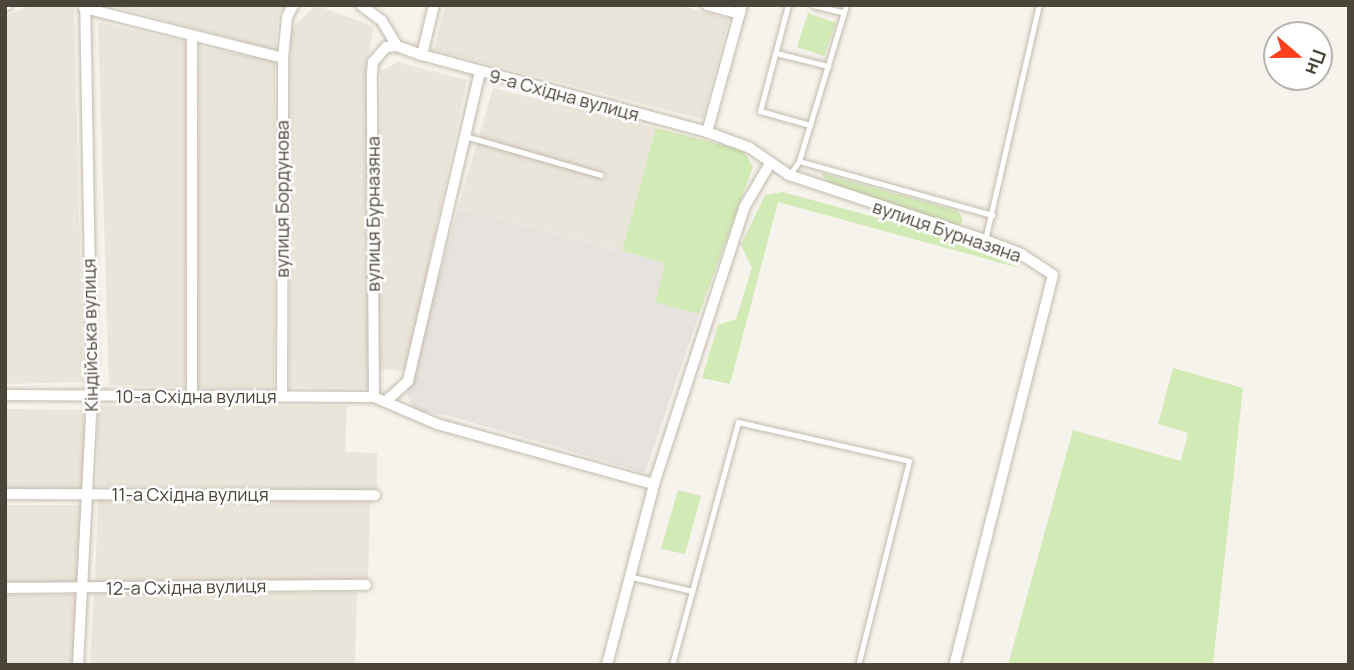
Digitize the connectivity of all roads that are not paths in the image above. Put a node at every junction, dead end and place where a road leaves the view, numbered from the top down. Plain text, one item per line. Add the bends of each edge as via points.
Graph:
1 (293, 5) edge
2 (361, 5) edge
3 (434, 5) edge
4 (707, 5) edge
5 (788, 5) edge
6 (813, 5) edge
7 (846, 5) edge
8 (1039, 5) edge
9 (84, 7) edge
10 (741, 10) edge
11 (844, 13) junction
12 (192, 37) junction
13 (397, 46) junction
14 (776, 53) junction
15 (422, 55) junction
16 (283, 58) junction
17 (828, 66) junction
18 (480, 72) junction
19 (810, 125) junction
20 (707, 132) junction
21 (465, 136) junction
22 (799, 161) junction
23 (769, 165) junction
24 (601, 175) dead end
25 (789, 175) junction
26 (993, 215) junction
27 (985, 240) junction
28 (5, 395) edge
29 (92, 395) junction
30 (192, 395) junction
31 (282, 396) junction
32 (374, 397) junction
33 (386, 401) junction
34 (654, 484) junction
35 (5, 494) edge
36 (90, 494) junction
37 (375, 495) dead end
38 (632, 577) junction
39 (366, 584) dead end
40 (5, 588) edge
41 (84, 588) junction
42 (692, 591) junction
43 (78, 665) edge
44 (607, 665) edge
45 (673, 665) edge
46 (858, 665) edge
47 (954, 665) edge

1 - 16 street, вулиця Бордунова via 286,17
2 - 13 street via 382,20
3 - 15 street
4 - 10 street
5 - 14 lane
6 - 11 lane
7 - 11 lane
8 - 26 lane
9 - 12 street
9 - 29 street, Кіндійська вулиця
10 - 20 street
11 - 17 lane
12 - 16 street
12 - 30 street
13 - 15 street, 9-а Східна вулиця
13 - 32 street, вулиця Бурназяна via 386,47 373,62 372,73
14 - 17 lane
14 - 19 lane via 760,111
15 - 18 street, 9-а Східна вулиця
16 - 31 street, вулиця Бордунова
17 - 19 lane
18 - 20 street, 9-а Східна вулиця
18 - 21 street
19 - 22 lane
20 - 23 street, вулиця Бурназяна via 750,148
21 - 24 lane
21 - 33 street via 408,381
22 - 25 lane
22 - 26 lane
23 - 25 street, вулиця Бурназяна
23 - 34 street via 744,208
25 - 27 street, вулиця Бурназяна
26 - 27 lane
27 - 47 street, вулиця Бурназяна via 1048,269 1054,285
28 - 29 street, 10-а Східна вулиця
29 - 30 street, 10-а Східна вулиця
29 - 36 street, Кіндійська вулиця
30 - 31 street, 10-а Східна вулиця
31 - 32 street, 10-а Східна вулиця
32 - 33 street, 10-а Східна вулиця
33 - 34 street, 10-а Східна вулиця via 437,424
34 - 38 street
35 - 36 street, 11-а Східна вулиця
36 - 37 street, 11-а Східна вулиця
36 - 41 street, Кіндійська вулиця
38 - 42 lane
38 - 44 street
39 - 41 street, 12-а Східна вулиця
40 - 41 street, 12-а Східна вулиця
41 - 43 street, Кіндійська вулиця
42 - 45 lane
42 - 46 lane via 738,422 909,461

